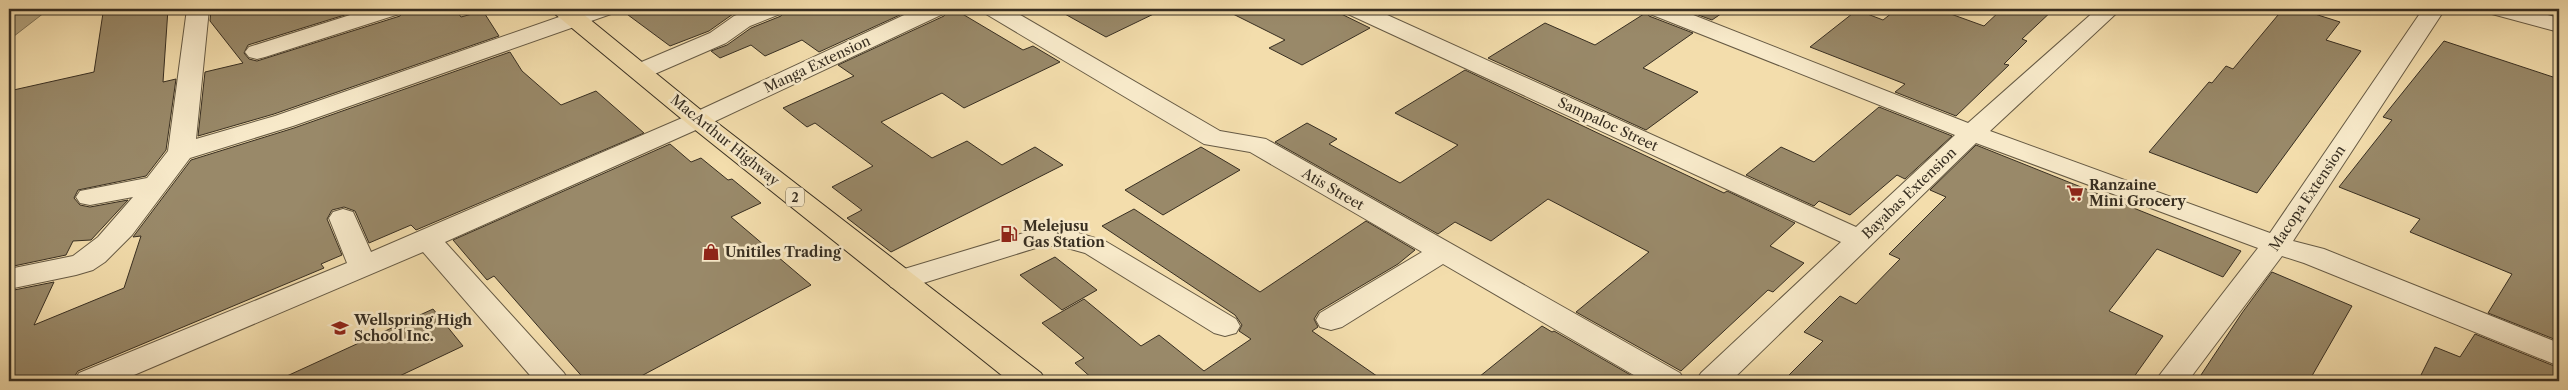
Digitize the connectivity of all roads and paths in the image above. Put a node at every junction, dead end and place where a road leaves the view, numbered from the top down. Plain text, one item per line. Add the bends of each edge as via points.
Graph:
1 (198, 9) edge
2 (391, 9) edge
3 (603, 9) edge
4 (772, 9) edge
5 (935, 9) edge
6 (994, 9) edge
7 (1356, 9) edge
8 (1658, 9) edge
9 (2110, 9) edge
10 (2434, 9) edge
11 (2500, 9) edge
12 (570, 13) edge
13 (2559, 25) edge
14 (256, 52) dead end
15 (641, 71) junction
16 (698, 120) junction
17 (1972, 133) junction
18 (181, 152) junction
19 (156, 185) junction
20 (90, 197) dead end
21 (343, 218) dead end
22 (427, 239) junction
23 (1860, 240) junction
24 (2276, 245) junction
25 (1442, 252) junction
26 (364, 267) junction
27 (9, 279) edge
28 (901, 280) junction
29 (1331, 320) dead end
30 (1225, 326) dead end
31 (2559, 355) edge
32 (2559, 373) edge
33 (105, 379) edge
34 (553, 381) edge
35 (1030, 381) edge
36 (1669, 381) edge
37 (1712, 381) edge
38 (2171, 381) edge

1 - 18 street
2 - 14 street
3 - 12 street
4 - 15 street via 742,21 718,38
5 - 16 street, Manga Extension
6 - 25 street, Atis Street via 1213,138 1257,145
7 - 23 street, Sampaloc Street
8 - 17 street
9 - 17 street, Bayabas Extension
10 - 24 street, Macopa Extension
11 - 13 street
12 - 15 highway, MacArthur Highway / 2
12 - 18 street via 284,121
15 - 16 highway, MacArthur Highway / 2
16 - 22 street, Manga Extension
16 - 28 highway, MacArthur Highway / 2
17 - 23 street, Bayabas Extension
17 - 24 street
18 - 19 street
19 - 20 street
19 - 27 street via 110,241 83,263
21 - 26 street
22 - 26 street, Manga Extension
22 - 34 street
23 - 37 street, Bayabas Extension
24 - 31 street via 2314,256
24 - 32 street via 2316,276
24 - 38 street, Macopa Extension
25 - 29 street
25 - 36 street, Atis Street
26 - 33 street, Manga Extension
28 - 30 street via 1040,237 1062,236 1095,247
28 - 35 highway, MacArthur Highway / 2

